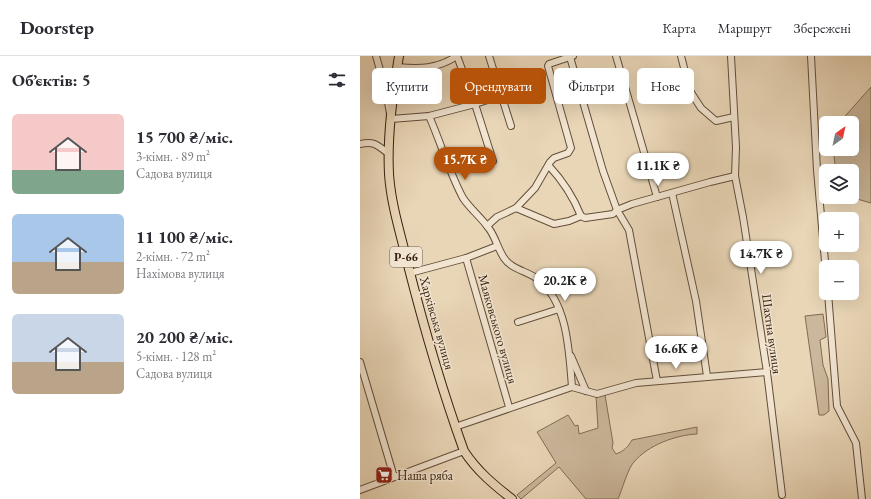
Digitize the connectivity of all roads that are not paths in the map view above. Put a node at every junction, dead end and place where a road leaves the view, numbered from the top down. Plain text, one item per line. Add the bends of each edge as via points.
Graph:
1 (376, 56) edge
2 (399, 56) edge
3 (457, 56) edge
4 (490, 56) edge
5 (616, 56) edge
6 (681, 56) edge
7 (731, 56) edge
8 (811, 56) edge
9 (571, 57) edge
10 (397, 67) junction
11 (462, 68) edge
12 (493, 68) edge
13 (475, 104) joint
14 (503, 104) edge
15 (429, 116) junction
16 (734, 117) junction
17 (391, 119) junction
18 (510, 126) dead end
19 (360, 144) edge
20 (389, 154) junction
21 (493, 161) dead end
22 (549, 166) junction
23 (735, 176) junction
24 (672, 193) junction
25 (657, 197) junction
26 (516, 208) junction
27 (617, 210) junction
28 (583, 217) junction
29 (487, 226) junction
30 (497, 246) junction
31 (466, 258) junction
32 (825, 260) edge
33 (410, 273) junction
34 (829, 300) edge
35 (558, 309) junction
36 (518, 322) dead end
37 (569, 351) junction
38 (360, 362) edge
39 (767, 372) junction
40 (707, 376) junction
41 (657, 381) junction
42 (572, 387) junction
43 (586, 391) junction
44 (509, 407) junction
45 (455, 427) junction
46 (464, 451) junction
47 (394, 477) junction
48 (360, 490) edge
49 (782, 495) dead end
50 (512, 499) edge
51 (862, 499) edge

1 - 17 street
2 - 10 main road, Харківська вулиця / Р-66
3 - 10 street via 424,69
3 - 11 street
4 - 12 street
5 - 25 street
6 - 16 street via 690,91 701,108 716,121
7 - 16 street, Шахтна вулиця
8 - 32 street
9 - 22 street via 548,66 571,148 568,153 554,158
9 - 27 street via 595,145
10 - 17 main road, Харківська вулиця / Р-66
13 - 15 street
13 - 21 street
14 - 18 street
15 - 17 street
15 - 29 street via 459,190
16 - 23 street, Шахтна вулиця
17 - 20 main road, Харківська вулиця / Р-66
19 - 20 street via 375,143
20 - 33 main road, Харківська вулиця / Р-66 via 392,194
22 - 26 street via 535,188
22 - 28 street via 560,177
23 - 24 street
23 - 39 street, Шахтна вулиця
24 - 25 street
24 - 40 street via 696,301
25 - 27 street
26 - 28 street via 554,224
26 - 29 street via 497,217
27 - 28 street via 613,214
27 - 41 street via 629,230
29 - 30 street
30 - 31 street
30 - 35 street via 510,265 538,279 551,291
31 - 33 street
31 - 44 street, Маяковського вулиця
33 - 45 main road, Харківська вулиця / Р-66
34 - 51 street via 837,406 856,443
35 - 36 street
35 - 37 street
37 - 42 street
37 - 43 street
38 - 47 street
39 - 40 street
39 - 49 street, Шахтна вулиця
40 - 41 street
41 - 43 street via 636,383 597,394
42 - 43 street
42 - 44 street
44 - 45 street
45 - 46 main road, Харківська вулиця / Р-66
46 - 47 street
46 - 50 main road, Р-66 via 480,472
47 - 48 street

